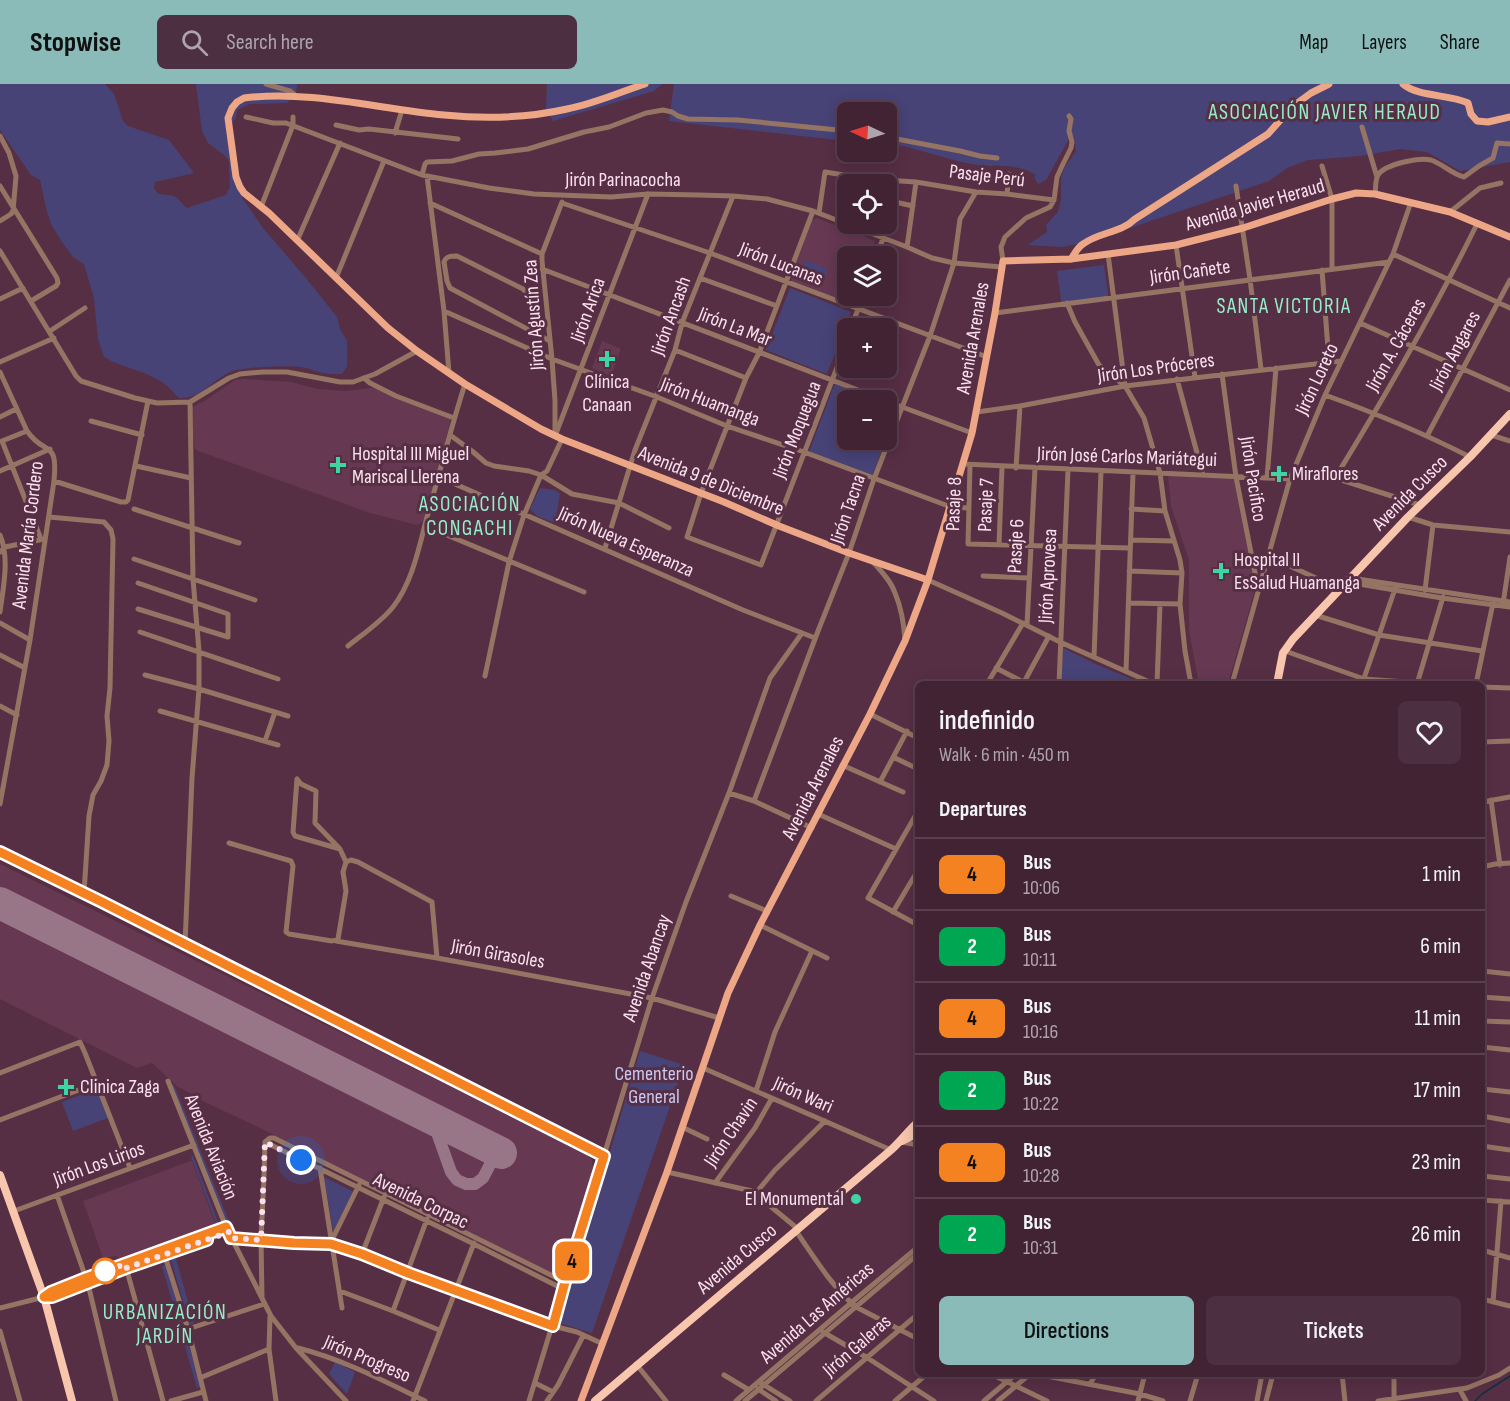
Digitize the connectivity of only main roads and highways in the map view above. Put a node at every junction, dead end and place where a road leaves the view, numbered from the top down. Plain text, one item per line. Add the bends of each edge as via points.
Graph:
1 (645, 84) edge
2 (1329, 84) edge
3 (1403, 84) edge
4 (1510, 117) edge
5 (1510, 237) edge
6 (1071, 259) junction
7 (1003, 264) joint
8 (1510, 414) edge
9 (928, 580) junction
10 (1278, 681) edge
11 (915, 1125) edge
12 (915, 1134) edge
13 (901, 1142) junction
14 (0, 1175) edge
15 (603, 1398) edge
16 (70, 1400) edge
17 (582, 1401) edge
18 (595, 1401) edge

1 - 9 main road, Avenida 9 de Diciembre via 568,109 482,117 445,116 296,96 244,98 232,108 228,118 236,177 244,193 388,328 465,384 559,438 776,525
2 - 6 main road via 1292,107 1268,134 1130,225 1081,245
3 - 4 main road via 1416,91 1468,103 1476,121
5 - 6 main road, Avenida Javier Heraud via 1450,212 1356,193 1176,245
6 - 7 main road, Avenida Javier Heraud
7 - 9 main road, Avenida Arenales via 967,465
8 - 10 highway, Avenida Cusco via 1293,639 1285,651
9 - 17 main road, Avenida Arenales via 905,641 870,714 733,982
11 - 13 highway, Avenida Cusco
12 - 13 highway, Avenida Cusco
13 - 15 highway, Avenida Cusco via 636,1365
14 - 16 highway via 44,1297
15 - 18 highway, Avenida Cusco

